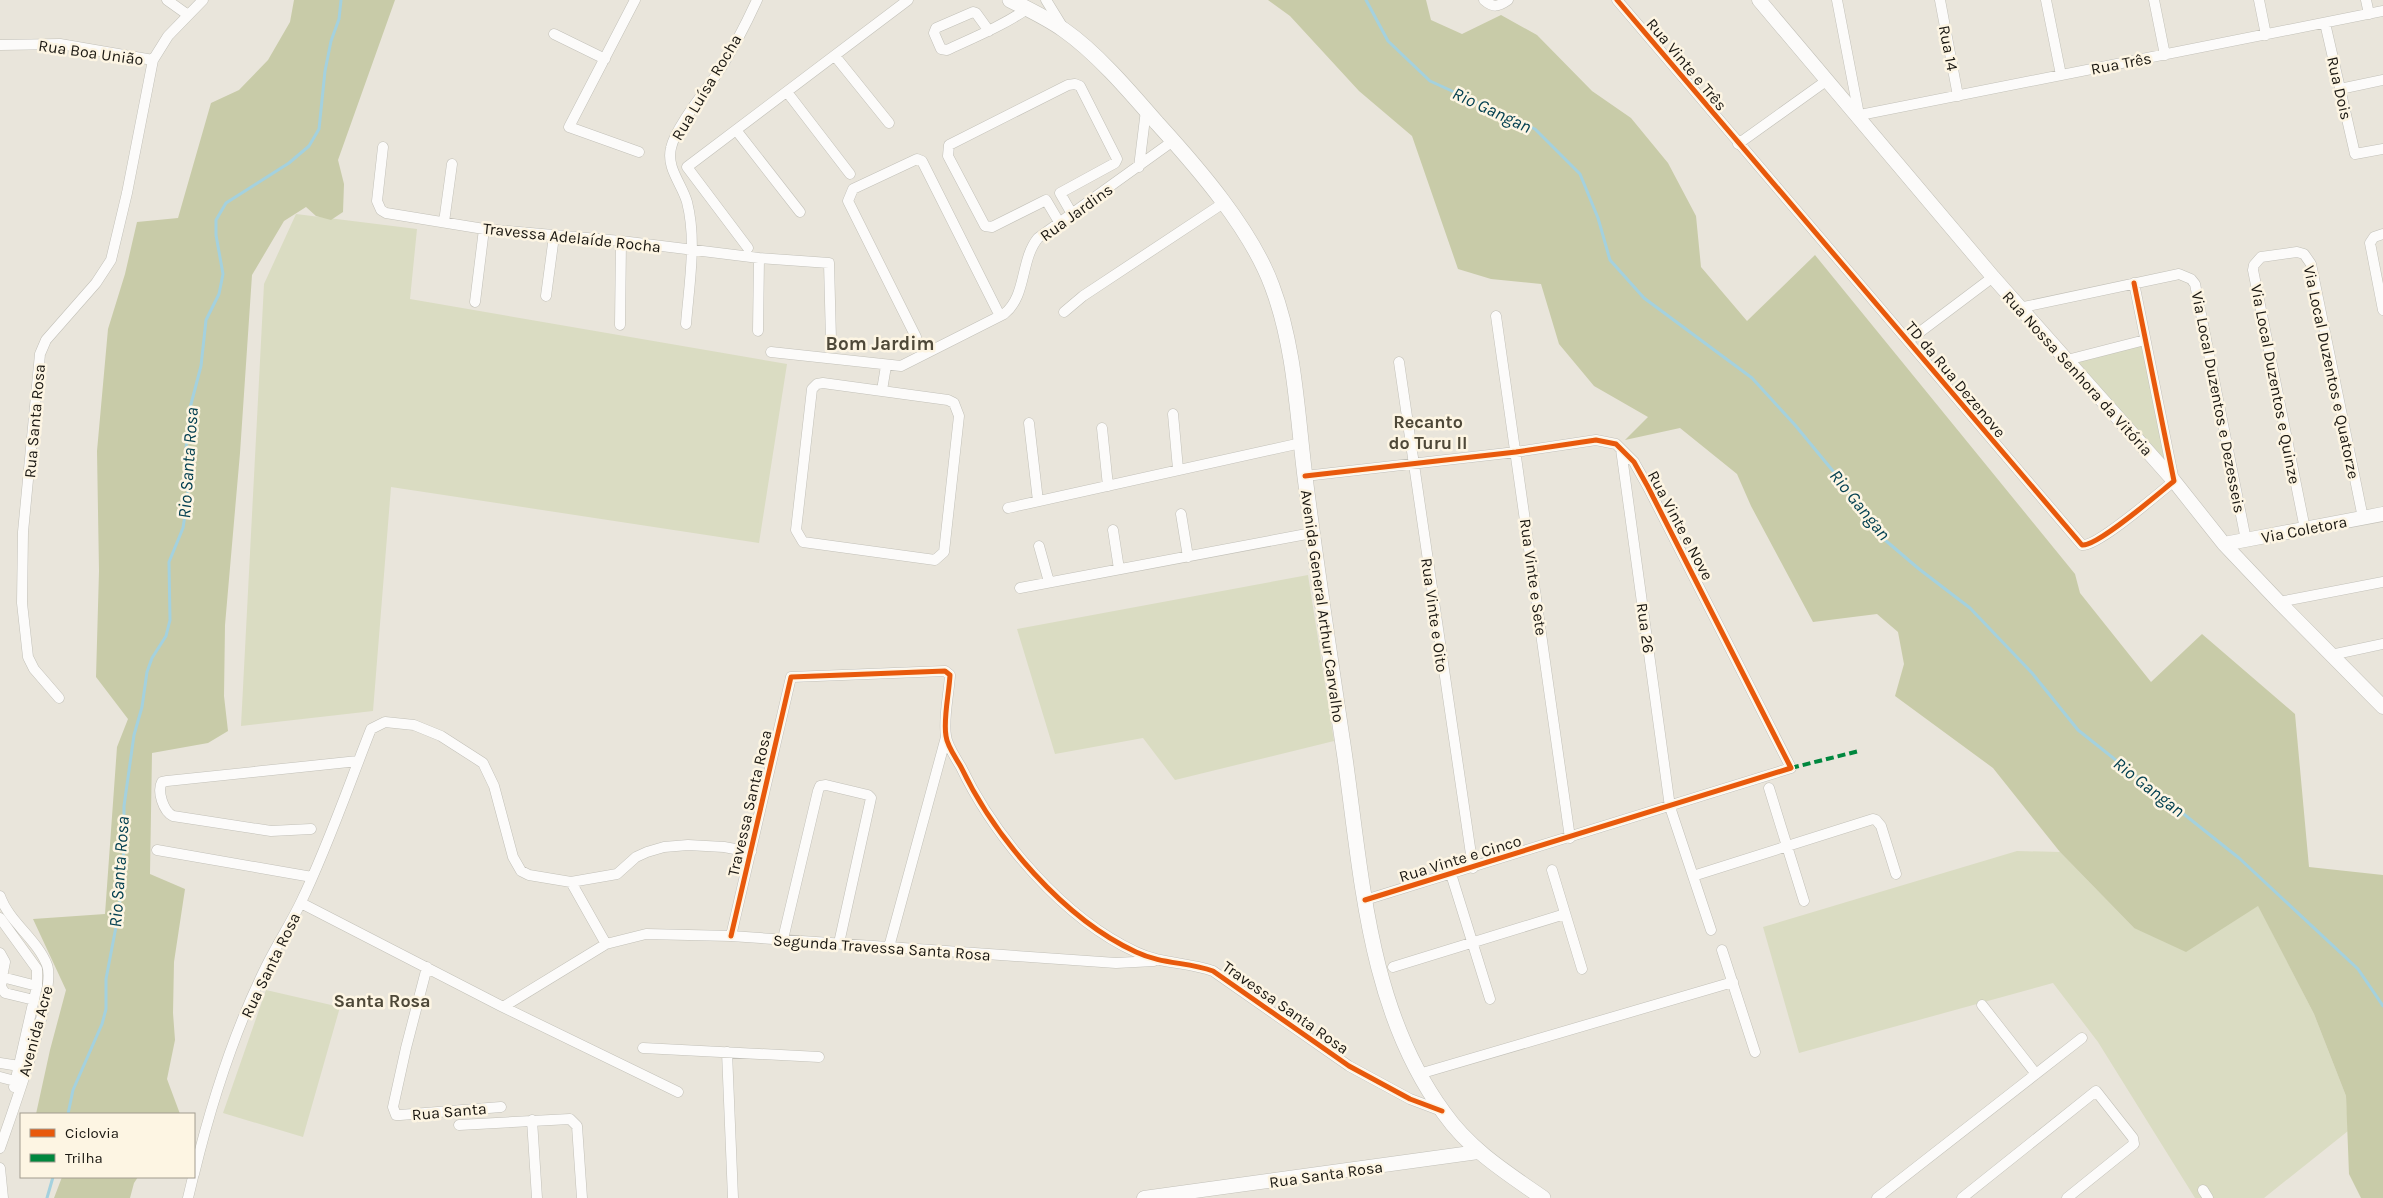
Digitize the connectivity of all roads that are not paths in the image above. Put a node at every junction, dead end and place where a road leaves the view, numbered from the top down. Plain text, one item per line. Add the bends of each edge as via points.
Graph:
1 (167, 0) edge
2 (203, 0) edge
3 (635, 0) edge
4 (757, 0) edge
5 (908, 0) edge
6 (1010, 0) edge
7 (1046, 0) edge
8 (1484, 0) edge
9 (1508, 0) edge
10 (1617, 0) edge
11 (1759, 0) edge
12 (1837, 0) edge
13 (1940, 0) edge
14 (2046, 0) edge
15 (2154, 0) edge
16 (2259, 0) edge
17 (2366, 0) edge
18 (1027, 9) junction
19 (2383, 11) edge
20 (2369, 14) junction
21 (188, 15) junction
22 (2326, 22) junction
23 (989, 31) junction
24 (1066, 31) junction
25 (554, 34) dead end
26 (2266, 34) junction
27 (0, 45) edge
28 (2165, 54) junction
29 (835, 56) junction
30 (605, 59) junction
31 (153, 60) junction
32 (2061, 75) junction
33 (2383, 80) edge
34 (1826, 81) junction
35 (2340, 89) junction
36 (787, 92) junction
37 (1958, 96) junction
38 (1146, 110) junction
39 (1860, 118) junction
40 (889, 123) dead end
41 (736, 130) junction
42 (1173, 141) junction
43 (1738, 144) junction
44 (383, 147) dead end
45 (2383, 149) edge
46 (639, 152) dead end
47 (452, 164) dead end
48 (1139, 167) junction
49 (850, 174) dead end
50 (1060, 193) junction
51 (1046, 200) junction
52 (1222, 204) junction
53 (800, 212) dead end
54 (1072, 214) junction
55 (444, 222) junction
56 (1059, 222) junction
57 (484, 229) junction
58 (2378, 235) edge
59 (554, 236) junction
60 (621, 241) junction
61 (748, 248) dead end
62 (691, 251) junction
63 (2278, 254) joint
64 (759, 258) junction
65 (1993, 277) junction
66 (2134, 284) junction
67 (546, 296) dead end
68 (474, 302) dead end
69 (2019, 308) junction
70 (2383, 310) edge
71 (1064, 312) dead end
72 (1000, 316) junction
73 (1496, 316) dead end
74 (686, 324) dead end
75 (620, 325) dead end
76 (758, 331) dead end
77 (916, 337) dead end
78 (831, 340) dead end
79 (2145, 340) junction
80 (1908, 341) junction
81 (771, 352) dead end
82 (2067, 360) junction
83 (1399, 362) dead end
84 (886, 366) junction
85 (882, 390) junction
86 (1173, 414) dead end
87 (1029, 423) dead end
88 (1102, 428) dead end
89 (1301, 443) junction
90 (1621, 449) junction
91 (1516, 452) junction
92 (1413, 465) junction
93 (1178, 469) junction
94 (1305, 476) junction
95 (2174, 481) junction
96 (1108, 486) junction
97 (1038, 501) junction
98 (1008, 508) dead end
99 (1182, 514) dead end
100 (2383, 514) edge
101 (2363, 518) junction
102 (2305, 529) junction
103 (1112, 530) dead end
104 (1312, 533) junction
105 (2246, 540) junction
106 (2224, 544) junction
107 (1039, 546) dead end
108 (1188, 557) junction
109 (1119, 569) junction
110 (1049, 582) junction
111 (2383, 582) edge
112 (1020, 588) dead end
113 (2279, 602) junction
114 (2383, 644) edge
115 (2332, 655) junction
116 (58, 698) dead end
117 (2383, 706) edge
118 (946, 737) junction
119 (358, 761) junction
120 (1791, 768) joint
121 (1769, 788) dead end
122 (1670, 808) junction
123 (310, 830) dead end
124 (1570, 838) junction
125 (1786, 846) junction
126 (157, 850) dead end
127 (751, 852) junction
128 (1473, 868) junction
129 (1552, 870) dead end
130 (1451, 874) junction
131 (1896, 874) dead end
132 (1693, 876) junction
133 (312, 877) junction
134 (571, 882) junction
135 (0, 896) edge
136 (1365, 900) junction
137 (1804, 901) dead end
138 (301, 903) junction
139 (1565, 914) junction
140 (0, 918) edge
141 (1711, 930) dead end
142 (731, 936) junction
143 (783, 939) junction
144 (1472, 942) junction
145 (839, 943) junction
146 (606, 944) junction
147 (889, 947) junction
148 (1722, 950) dead end
149 (0, 954) edge
150 (1158, 961) junction
151 (428, 967) junction
152 (1393, 967) dead end
153 (1582, 969) dead end
154 (2, 977) junction
155 (1732, 982) junction
156 (38, 986) junction
157 (1490, 999) dead end
158 (34, 1000) junction
159 (1982, 1005) dead end
160 (503, 1007) junction
161 (2082, 1038) dead end
162 (643, 1048) dead end
163 (727, 1052) junction
164 (1755, 1052) dead end
165 (819, 1057) dead end
166 (0, 1064) edge
167 (19, 1066) junction
168 (1419, 1074) junction
169 (2036, 1074) junction
170 (0, 1078) edge
171 (15, 1080) junction
172 (678, 1092) dead end
173 (501, 1107) dead end
174 (1442, 1111) junction
175 (532, 1120) junction
176 (458, 1125) dead end
177 (0, 1147) edge
178 (1478, 1152) junction
179 (195, 1167) edge
180 (0, 1168) edge
181 (192, 1178) edge
182 (3, 1198) edge
183 (188, 1198) edge
184 (537, 1198) edge
185 (582, 1198) edge
186 (732, 1198) edge
187 (1144, 1198) edge
188 (1543, 1198) edge
189 (1876, 1198) edge
190 (1962, 1198) edge
191 (2067, 1198) edge

1 - 21 street
2 - 21 street, Rua Santa Rosa
3 - 30 street
4 - 62 street, Rua Luísa Rocha via 721,68 672,143 670,160 687,201
5 - 29 street
6 - 18 main road, Avenida General Arthur Carvalho
7 - 24 street
8 - 9 street via 1497,7
10 - 43 street, Rua Vinte e Três
11 - 34 street, Rua Nossa Senhora da Vitória
12 - 39 street, Rua Nossa Senhora da Vitória
13 - 37 street, Rua 14
14 - 32 street
15 - 28 street
16 - 26 street
17 - 20 street
18 - 23 street
18 - 24 main road, Avenida General Arthur Carvalho
19 - 20 street, Rua Três
20 - 22 street, Rua Três
21 - 31 street, Rua Santa Rosa via 168,36
22 - 26 street, Rua Três
22 - 35 street, Rua Dois
23 - 23 street via 944,50 934,33 936,28 973,12
24 - 38 main road, Avenida General Arthur Carvalho
25 - 30 street
26 - 28 street, Rua Três
27 - 31 street, Rua Boa União via 60,44
28 - 32 street, Rua Três
29 - 36 street
29 - 40 street
30 - 46 street via 569,126
31 - 116 street, Rua Santa Rosa via 127,193 110,260 85,297 46,340 39,362 23,532 22,603 28,657
32 - 37 street, Rua Três
33 - 35 street
34 - 39 street, Rua Nossa Senhora da Vitória
34 - 43 street
35 - 45 street, Rua Dois via 2355,154
36 - 41 street
36 - 49 street
37 - 39 street, Rua Três
38 - 42 main road, Avenida General Arthur Carvalho
38 - 48 street
39 - 65 street, Rua Nossa Senhora da Vitória
41 - 53 street
41 - 61 street via 687,167
42 - 48 street, Rua Jardins
42 - 52 main road, Avenida General Arthur Carvalho
43 - 80 street, TD da Rua Dezenove
44 - 55 street, Travessa Adelaíde Rocha via 377,196 381,210
47 - 55 street
48 - 54 street, Rua Jardins
50 - 51 street
50 - 51 street via 1114,164 1116,159 1080,86 1068,85 948,148 948,156 985,226 992,227
50 - 54 street
51 - 56 street
52 - 71 street
52 - 89 main road, Avenida General Arthur Carvalho via 1260,261 1272,287 1290,358
54 - 56 street, Rua Jardins
55 - 57 street, Travessa Adelaíde Rocha
56 - 72 street, Rua Jardins via 1035,242 1015,303
57 - 59 street, Travessa Adelaíde Rocha
57 - 68 street
58 - 70 street via 2370,242
59 - 60 street, Travessa Adelaíde Rocha
59 - 67 street
60 - 62 street, Travessa Adelaíde Rocha
60 - 75 street
62 - 64 street, Travessa Adelaíde Rocha
62 - 74 street, Rua Luísa Rocha
63 - 101 street, Via Local Duzentos e Quatorze via 2304,254 2311,264
63 - 102 street, Via Local Duzentos e Quinze via 2261,257 2254,270
64 - 76 street
64 - 78 street, Travessa Adelaíde Rocha via 829,263
65 - 69 street, Rua Nossa Senhora da Vitória
65 - 80 street
66 - 69 street
66 - 79 street
66 - 105 street, Via Local Duzentos e Dezesseis via 2179,274 2196,284
69 - 82 street, Rua Nossa Senhora da Vitória
72 - 77 street via 922,161 917,159 853,189 848,198 848,204
72 - 84 street, Rua Jardins via 901,366
73 - 91 street, Rua Vinte e Sete
79 - 82 street
79 - 95 street
80 - 95 street, TD da Rua Dezenove via 2082,545 2112,529
81 - 84 street, Rua Jardins
82 - 95 street, Rua Nossa Senhora da Vitória
83 - 92 street, Rua Vinte e Oito
84 - 85 street
85 - 85 street via 823,383 812,389 796,530 803,542 935,560 944,552 958,410 948,400
86 - 93 street
87 - 97 street
88 - 96 street
89 - 93 street
89 - 94 main road, Avenida General Arthur Carvalho
90 - 91 street, Rua Vinte e Nove via 1616,444 1596,440
90 - 120 street, Rua Vinte e Nove via 1634,462 1648,487
90 - 122 street, Rua 26
91 - 92 street, Rua Vinte e Nove
91 - 124 street, Rua Vinte e Sete
92 - 94 street, Rua Vinte e Nove
92 - 128 street, Rua Vinte e Oito
93 - 96 street
94 - 104 main road, Avenida General Arthur Carvalho
95 - 106 street, Rua Nossa Senhora da Vitória
96 - 97 street
97 - 98 street
99 - 108 street
100 - 101 street, Via Coletora
101 - 102 street, Via Coletora
102 - 105 street, Via Coletora
103 - 109 street
104 - 108 street
104 - 136 main road, Avenida General Arthur Carvalho
105 - 106 street, Via Coletora
106 - 113 street, Rua Nossa Senhora da Vitória
107 - 110 street
108 - 109 street
109 - 110 street
110 - 112 street
111 - 113 street
113 - 115 street, Rua Nossa Senhora da Vitória
114 - 115 street
115 - 117 street, Rua Nossa Senhora da Vitória
118 - 127 street, Travessa Santa Rosa via 948,672 791,677
118 - 147 street, Travessa Santa Rosa
118 - 150 street, Travessa Santa Rosa via 990,819 1028,867 1068,905 1113,940
119 - 123 street via 167,781 162,782 159,788 165,810 173,816 271,832
119 - 133 street, Rua Santa Rosa
119 - 134 street, Travessa Santa Rosa via 371,729 385,722 414,725 440,736 483,763 490,773 513,857 521,871
120 - 122 street, Rua Vinte e Cinco
121 - 125 street
122 - 124 street, Rua Vinte e Cinco
122 - 132 street, Rua 26
124 - 128 street, Rua Vinte e Cinco
125 - 131 street via 1876,820 1881,826
125 - 132 street
125 - 137 street
126 - 133 street
127 - 134 street, Travessa Santa Rosa via 724,847 664,847 636,857 616,874
127 - 142 street, Travessa Santa Rosa
128 - 130 street, Rua Vinte e Cinco
129 - 139 street
130 - 136 street, Rua Vinte e Cinco
130 - 144 street
132 - 141 street, Rua 26
133 - 138 street, Rua Santa Rosa
134 - 146 street
135 - 177 street, Avenida Acre via 45,959 50,980 32,1051
136 - 168 main road, Avenida General Arthur Carvalho via 1385,995 1394,1023
138 - 151 street
138 - 179 street, Rua Santa Rosa via 265,970 237,1033
139 - 144 street
139 - 153 street
140 - 156 street, Avenida Acre via 37,969
142 - 143 street, Segunda Travessa Santa Rosa
142 - 146 street, Segunda Travessa Santa Rosa via 654,934
143 - 145 street, Segunda Travessa Santa Rosa
143 - 145 street via 818,791 820,786 826,786 871,798
144 - 152 street
144 - 157 street
145 - 147 street, Segunda Travessa Santa Rosa
146 - 160 street, Segunda Travessa Santa Rosa
147 - 150 street, Segunda Travessa Santa Rosa via 1116,963
148 - 155 street
149 - 154 street via 5,964
150 - 174 street, Travessa Santa Rosa via 1193,964 1213,970 1349,1066 1410,1099
151 - 160 street
151 - 173 street, Rua Santa via 393,1108 396,1115
154 - 156 street
154 - 158 street via 5,993
155 - 164 street
155 - 168 street
156 - 158 street, Avenida Acre
158 - 167 street, Avenida Acre
159 - 169 street
160 - 172 street
161 - 169 street
162 - 163 street
163 - 165 street
163 - 186 street
166 - 167 street
167 - 171 street, Avenida Acre
168 - 174 main road, Avenida General Arthur Carvalho
169 - 189 street
170 - 171 street
171 - 177 street, Avenida Acre
174 - 178 main road, Avenida General Arthur Carvalho
175 - 176 street
175 - 184 street
175 - 185 street via 566,1118 577,1126
178 - 187 street, Rua Santa Rosa via 1185,1189
178 - 188 main road, Avenida General Arthur Carvalho
180 - 182 street
181 - 183 street, Rua Santa Rosa
190 - 191 street via 2096,1091 2133,1138 2134,1144

